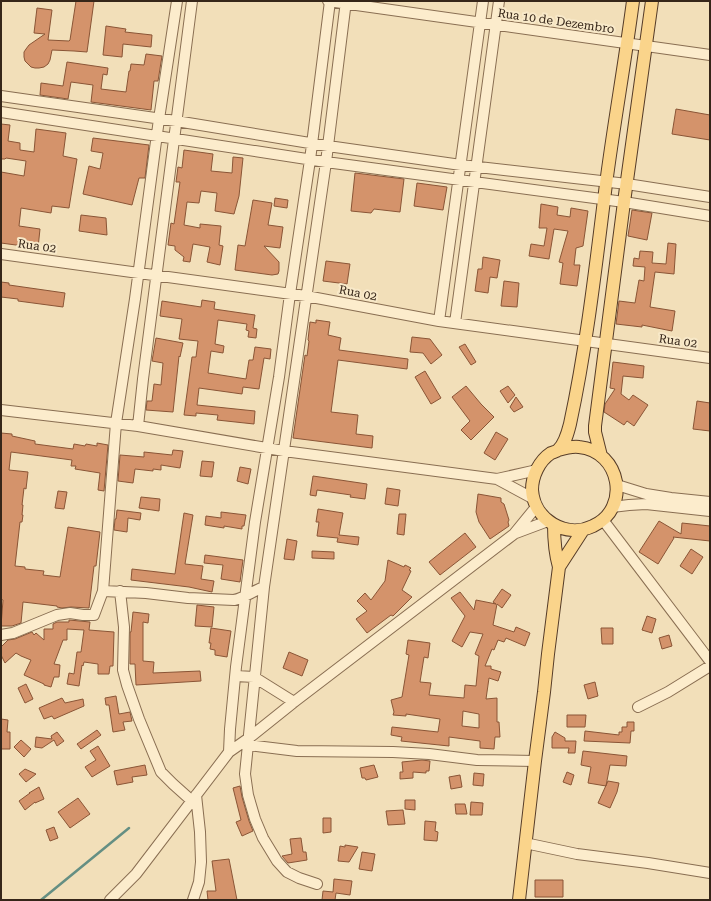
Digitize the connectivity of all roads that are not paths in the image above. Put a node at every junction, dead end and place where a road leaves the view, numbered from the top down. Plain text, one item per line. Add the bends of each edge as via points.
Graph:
1 (177, 1) edge
2 (192, 1) edge
3 (329, 1) edge
4 (483, 1) edge
5 (499, 1) edge
6 (633, 1) edge
7 (652, 1) edge
8 (346, 2) edge
9 (480, 23) junction
10 (496, 25) junction
11 (627, 44) junction
12 (646, 46) junction
13 (710, 55) edge
14 (1, 96) edge
15 (1, 112) edge
16 (159, 119) junction
17 (176, 121) junction
18 (157, 136) junction
19 (175, 139) junction
20 (312, 144) junction
21 (328, 146) junction
22 (310, 160) junction
23 (326, 162) junction
24 (461, 165) junction
25 (476, 166) junction
26 (459, 180) junction
27 (606, 182) junction
28 (474, 183) junction
29 (627, 184) junction
30 (710, 197) edge
31 (604, 199) junction
32 (624, 202) junction
33 (710, 216) edge
34 (1, 254) edge
35 (138, 273) junction
36 (157, 276) junction
37 (290, 294) junction
38 (306, 296) junction
39 (439, 321) junction
40 (455, 323) junction
41 (585, 341) junction
42 (606, 344) junction
43 (710, 358) edge
44 (1, 410) edge
45 (116, 423) junction
46 (138, 426) junction
47 (267, 449) junction
48 (558, 450) junction
49 (284, 451) junction
50 (601, 456) junction
51 (536, 470) junction
52 (497, 479) junction
53 (617, 485) junction
54 (710, 502) edge
55 (535, 503) junction
56 (612, 507) junction
57 (710, 511) edge
58 (603, 520) junction
59 (551, 523) junction
60 (583, 530) junction
61 (514, 534) junction
62 (559, 567) junction
63 (264, 587) junction
64 (103, 591) junction
65 (120, 591) junction
66 (245, 596) junction
67 (1, 635) edge
68 (710, 661) edge
69 (710, 666) edge
70 (236, 676) junction
71 (254, 677) junction
72 (294, 702) junction
73 (638, 707) dead end
74 (248, 742) junction
75 (229, 752) junction
76 (535, 762) junction
77 (194, 798) junction
78 (525, 843) junction
79 (710, 873) edge
80 (317, 884) dead end
81 (110, 900) edge
82 (194, 900) edge
83 (519, 900) edge

1 - 16 street
2 - 17 street
3 - 8 street, Rua 10 de Dezembro
3 - 20 street
4 - 9 street
5 - 10 street
6 - 11 main road
7 - 12 main road
8 - 9 street, Rua 10 de Dezembro
8 - 21 street
9 - 10 street, Rua 10 de Dezembro
9 - 24 street
10 - 11 street, Rua 10 de Dezembro
10 - 25 street
11 - 12 street, Rua 10 de Dezembro
11 - 27 main road
12 - 13 street, Rua 10 de Dezembro
12 - 29 main road
14 - 16 street
15 - 18 street
16 - 17 street
16 - 18 street
17 - 19 street
17 - 20 street
18 - 19 street
18 - 35 street
19 - 22 street
19 - 36 street
20 - 21 street
20 - 22 street
21 - 23 street
21 - 24 street
22 - 23 street
22 - 37 street
23 - 26 street
23 - 38 street
24 - 25 street
24 - 26 street
25 - 27 street
25 - 28 street
26 - 28 street
26 - 39 street
27 - 29 street
27 - 31 main road
28 - 31 street
28 - 40 street
29 - 30 street
29 - 32 main road
31 - 32 street
31 - 41 main road
32 - 33 street
32 - 42 main road
34 - 35 street, Rua 02
35 - 36 street, Rua 02
35 - 45 street
36 - 37 street, Rua 02
36 - 46 street
37 - 38 street, Rua 02
37 - 47 street
38 - 39 street, Rua 02
38 - 49 street
39 - 40 street, Rua 02
40 - 41 street, Rua 02
41 - 42 street, Rua 02
41 - 48 main road via 570,426
42 - 43 street, Rua 02
42 - 50 main road via 595,426
44 - 45 street
45 - 46 street
45 - 64 street
46 - 47 street
47 - 49 street
47 - 66 street
48 - 50 main road via 580,447
48 - 51 main road via 545,458
49 - 52 street
49 - 63 street
50 - 53 main road via 613,472
51 - 52 street
51 - 55 main road via 532,489
52 - 55 street
53 - 54 street via 646,494
53 - 56 main road
55 - 59 main road
55 - 61 street
56 - 57 street via 646,504
56 - 58 main road
58 - 60 main road
58 - 68 street
59 - 60 main road via 563,529
59 - 61 street
59 - 62 main road
60 - 62 main road
61 - 72 street
62 - 76 main road
63 - 66 street
63 - 71 street
64 - 65 street
64 - 67 street via 94,615 57,615
65 - 66 street via 234,600
65 - 77 street via 127,686 161,772
66 - 70 street
69 - 73 street
70 - 71 street
70 - 75 street
71 - 72 street
71 - 74 street
72 - 74 street
74 - 75 street
74 - 76 street via 297,751 393,752 478,760
74 - 80 street via 245,774 248,795 263,838 287,872
75 - 77 street
76 - 78 main road
77 - 81 street via 136,874
77 - 82 street via 200,832 201,862
78 - 79 street via 576,854
78 - 83 main road

